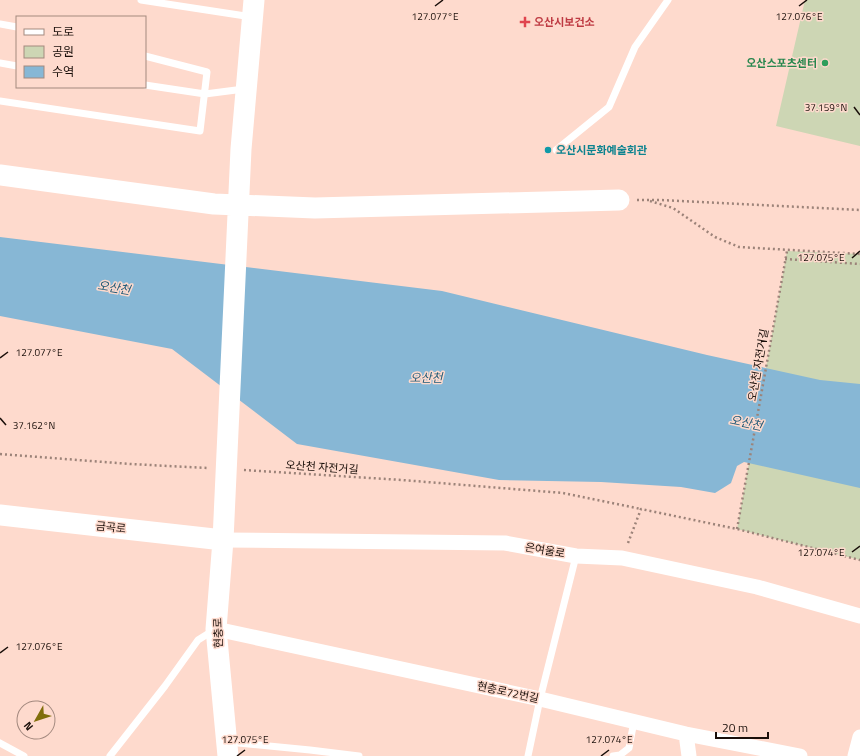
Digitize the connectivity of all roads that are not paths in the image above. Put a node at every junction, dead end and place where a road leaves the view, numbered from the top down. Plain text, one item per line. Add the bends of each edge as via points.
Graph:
1 (141, 0) edge
2 (668, 0) edge
3 (253, 8) edge
4 (0, 24) edge
5 (16, 27) edge
6 (146, 56) edge
7 (0, 63) edge
8 (16, 66) edge
9 (146, 85) edge
10 (246, 89) junction
11 (205, 94) junction
12 (0, 101) edge
13 (556, 150) dead end
14 (0, 175) edge
15 (620, 200) dead end
16 (0, 515) edge
17 (223, 540) junction
18 (576, 556) junction
19 (860, 616) edge
20 (216, 629) junction
21 (540, 699) junction
22 (634, 721) junction
23 (686, 734) junction
24 (860, 737) edge
25 (0, 743) edge
26 (227, 749) edge
27 (11, 753) edge
28 (24, 756) edge
29 (110, 756) edge
30 (359, 756) edge
31 (528, 756) edge
32 (613, 756) edge
33 (689, 756) edge
34 (800, 756) edge
35 (855, 756) edge

1 - 3 lane
2 - 13 lane via 635,47 609,107
3 - 10 street, 현충로
4 - 5 lane
6 - 11 lane via 207,72
7 - 8 lane
9 - 11 lane
10 - 11 lane
10 - 17 street, 현충로
11 - 12 lane via 200,131
14 - 15 street via 214,204 307,208
16 - 17 street, 금곡로
17 - 18 street, 은여울로 via 505,543
17 - 20 street, 현충로
18 - 19 street, 은여울로 via 622,558 757,587
18 - 21 lane
20 - 21 street, 현충로72번길
20 - 26 street, 현충로
20 - 29 lane via 198,640
21 - 22 street, 현충로72번길
21 - 31 lane
22 - 23 street, 현충로72번길
22 - 32 lane via 628,748
23 - 33 street
23 - 34 street, 현충로72번길
24 - 35 street
25 - 27 lane
26 - 30 lane via 310,750
27 - 28 lane

